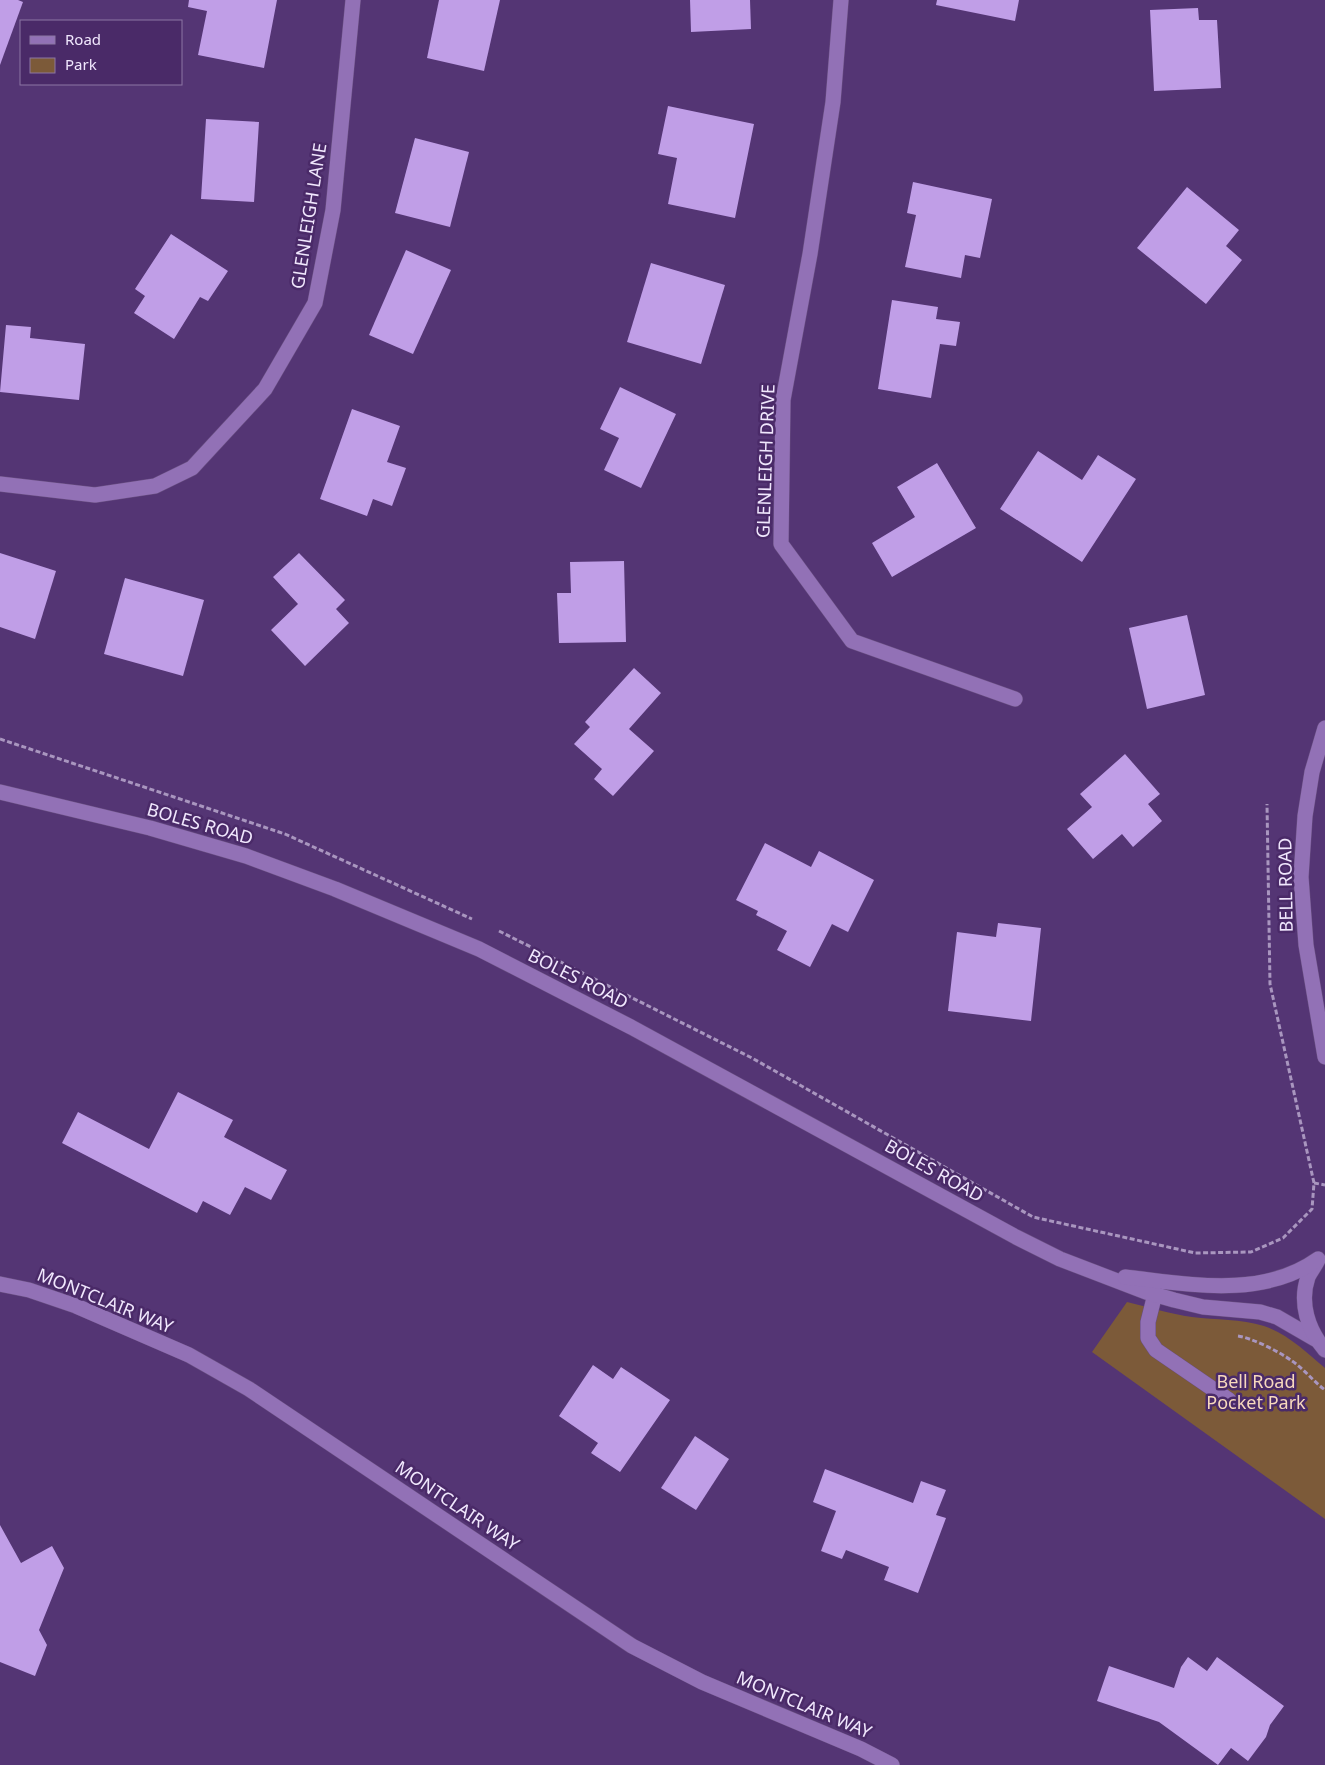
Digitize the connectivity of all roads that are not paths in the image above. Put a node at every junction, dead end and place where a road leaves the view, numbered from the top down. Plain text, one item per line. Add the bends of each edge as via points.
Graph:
1 (353, 0) edge
2 (841, 0) edge
3 (0, 484) edge
4 (1015, 699) dead end
5 (1325, 728) edge
6 (0, 792) edge
7 (1324, 1049) edge
8 (1322, 1255) edge
9 (1106, 1275) junction
10 (0, 1284) edge
11 (1155, 1294) junction
12 (1320, 1345) edge
13 (1229, 1400) dead end
14 (892, 1765) edge

1 - 3 street, GLENLEIGH LANE via 333,210 315,303 265,389 192,468 155,486 95,495
2 - 4 street, GLENLEIGH DRIVE via 833,102 783,400 781,544 852,641
5 - 7 street, BELL ROAD via 1312,772 1301,877 1306,945
6 - 9 street, BOLES ROAD via 150,828 246,856 336,889 479,949 631,1027 1016,1237 1060,1259
8 - 9 street, BOLES ROAD via 1305,1268 1277,1279 1245,1285 1195,1284
8 - 12 street via 1308,1277 1304,1298 1307,1320
9 - 11 street, BOLES ROAD
10 - 14 street, MONTCLAIR WAY via 76,1306 189,1355 249,1389 632,1646 702,1682
11 - 12 street, BOLES ROAD via 1204,1306 1260,1312 1277,1318
11 - 13 street via 1148,1322 1148,1338 1156,1350

